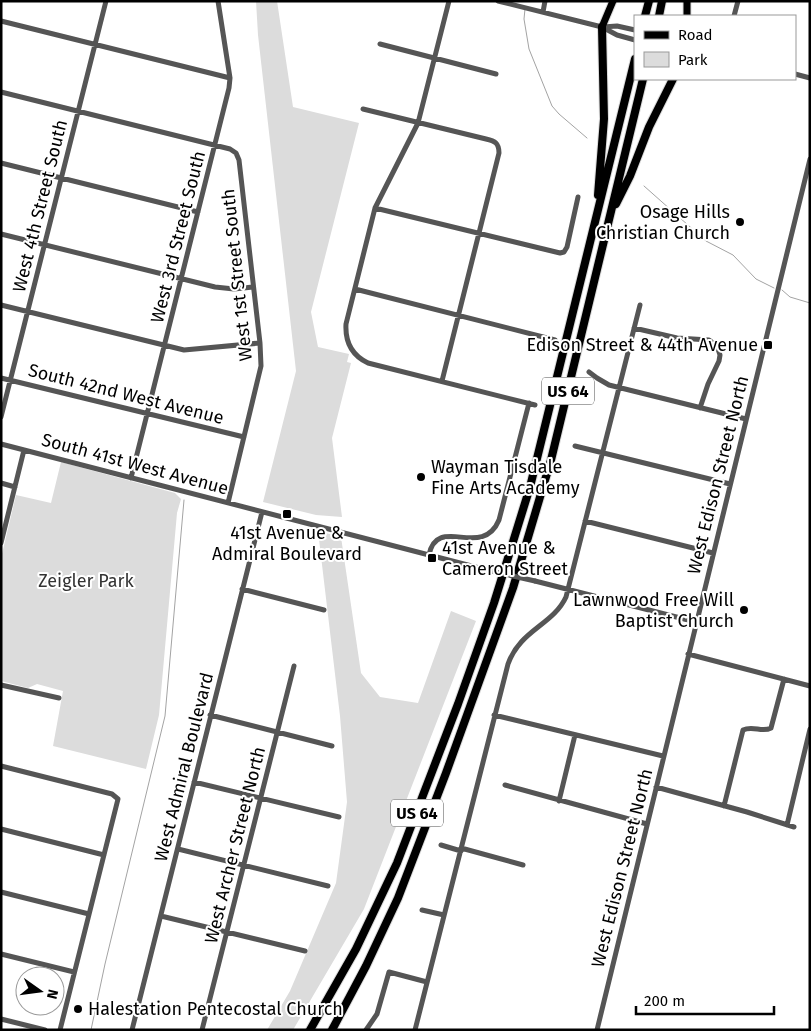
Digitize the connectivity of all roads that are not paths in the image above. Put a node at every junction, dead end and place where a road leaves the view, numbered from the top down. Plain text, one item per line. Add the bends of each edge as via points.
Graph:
1 (106, 1) edge
2 (218, 1) edge
3 (449, 1) edge
4 (498, 1) edge
5 (544, 1) edge
6 (613, 1) edge
7 (649, 1) edge
8 (662, 1) edge
9 (687, 1) edge
10 (738, 1) edge
11 (541, 12) junction
12 (645, 15) edge
13 (659, 15) edge
14 (687, 15) edge
15 (734, 15) edge
16 (1, 21) edge
17 (602, 27) junction
18 (634, 30) edge
19 (634, 40) edge
20 (95, 44) junction
21 (380, 44) dead end
22 (435, 58) junction
23 (634, 63) edge
24 (496, 74) dead end
25 (796, 74) edge
26 (230, 78) junction
27 (810, 78) edge
28 (644, 80) edge
29 (672, 80) edge
30 (1, 92) edge
31 (363, 109) dead end
32 (78, 111) junction
33 (418, 123) junction
34 (215, 145) junction
35 (810, 159) edge
36 (1, 163) edge
37 (61, 178) junction
38 (578, 196) dead end
39 (375, 208) junction
40 (198, 212) junction
41 (597, 212) junction
42 (610, 215) junction
43 (1, 234) edge
44 (479, 234) junction
45 (45, 245) junction
46 (181, 279) junction
47 (253, 287) junction
48 (355, 289) junction
49 (1, 305) edge
50 (640, 305) dead end
51 (28, 312) junction
52 (458, 316) junction
53 (634, 328) junction
54 (555, 340) dead end
55 (260, 343) junction
56 (164, 346) junction
57 (589, 372) dead end
58 (1, 378) edge
59 (11, 380) junction
60 (442, 381) junction
61 (619, 388) junction
62 (529, 403) junction
63 (535, 405) dead end
64 (700, 408) junction
65 (147, 413) junction
66 (1, 417) edge
67 (746, 419) junction
68 (244, 437) junction
69 (1, 444) edge
70 (575, 446) dead end
71 (24, 450) junction
72 (602, 452) junction
73 (132, 478) junction
74 (1, 484) edge
75 (730, 484) junction
76 (15, 487) junction
77 (228, 503) junction
78 (262, 512) junction
79 (585, 521) junction
80 (1, 543) edge
81 (713, 553) junction
82 (429, 555) junction
83 (242, 589) junction
84 (568, 590) junction
85 (324, 610) dead end
86 (696, 622) junction
87 (688, 654) junction
88 (294, 666) dead end
89 (784, 679) junction
90 (1, 685) edge
91 (810, 686) edge
92 (59, 698) dead end
93 (210, 715) junction
94 (494, 715) junction
95 (810, 729) edge
96 (277, 732) junction
97 (575, 734) junction
98 (332, 746) dead end
99 (663, 756) junction
100 (1, 766) edge
101 (194, 782) junction
102 (505, 785) dead end
103 (656, 787) junction
104 (261, 798) junction
105 (559, 801) junction
106 (724, 806) junction
107 (338, 817) dead end
108 (647, 824) junction
109 (787, 824) junction
110 (794, 827) dead end
111 (1, 829) edge
112 (441, 845) dead end
113 (178, 849) junction
114 (461, 849) junction
115 (104, 855) junction
116 (244, 865) junction
117 (523, 865) dead end
118 (328, 886) dead end
119 (1, 892) edge
120 (422, 910) dead end
121 (89, 914) junction
122 (444, 915) junction
123 (162, 916) junction
124 (227, 932) junction
125 (305, 951) dead end
126 (1, 954) edge
127 (74, 972) junction
128 (428, 982) junction
129 (1, 1019) edge
130 (45, 1030) edge
131 (60, 1030) edge
132 (132, 1030) edge
133 (202, 1030) edge
134 (310, 1030) edge
135 (332, 1030) edge
136 (366, 1030) edge
137 (415, 1030) edge
138 (597, 1030) edge

1 - 20 street, West 4th Street South
2 - 26 street, West 3rd Street South
3 - 22 street
4 - 11 street
5 - 11 street
6 - 17 main road
7 - 12 highway
8 - 13 highway
9 - 14 main road
10 - 15 street
11 - 17 street
16 - 20 street
17 - 18 street
17 - 19 street
17 - 41 highway via 604,119
20 - 26 street
20 - 32 street, West 4th Street South
21 - 22 street
22 - 24 street
22 - 33 street
23 - 41 highway, US 64
25 - 27 street
26 - 34 street, West 3rd Street South
28 - 42 highway, US 64
29 - 42 highway
30 - 32 street, West 1st Street South
31 - 33 street
32 - 34 street, West 1st Street South
32 - 37 street, West 4th Street South
33 - 39 street
33 - 44 street via 486,138 498,144 499,153
34 - 40 street, West 3rd Street South
34 - 47 street, West 1st Street South via 232,150 239,160
35 - 67 street, West Edison Street North
36 - 37 street
37 - 40 street
37 - 45 street, West 4th Street South
38 - 44 street via 567,247 562,253
39 - 44 street
39 - 48 street
40 - 46 street, West 3rd Street South
41 - 134 highway, US 64 via 530,487 478,650 389,881 353,955
42 - 135 highway, US 64 via 551,460 507,606 400,892
43 - 45 street
44 - 52 street
45 - 46 street
45 - 51 street, West 4th Street South
46 - 47 street via 225,289
46 - 56 street, West 3rd Street South
47 - 55 street, West 1st Street South
48 - 52 street
48 - 60 street via 345,332 355,355 368,363
49 - 51 street
50 - 53 street
51 - 56 street
51 - 59 street, West 4th Street South
52 - 54 street
52 - 60 street
53 - 61 street
53 - 64 street via 677,338 709,340 715,344 719,349 719,361
55 - 56 street via 192,350
55 - 68 street, West 1st Street South via 260,374
56 - 65 street, West 3rd Street South
57 - 61 street via 604,383
58 - 59 street, South 42nd West Avenue
59 - 65 street, South 42nd West Avenue
59 - 66 street, West 4th Street South
60 - 62 street
61 - 64 street
61 - 72 street
62 - 63 street
62 - 82 street via 494,529 478,538 442,537 434,542
64 - 67 street
65 - 68 street, South 42nd West Avenue
65 - 73 street, West 3rd Street South
67 - 75 street, West Edison Street North
68 - 77 street, West 1st Street South
69 - 71 street, South 41st West Avenue
70 - 72 street
71 - 73 street, South 41st West Avenue
71 - 76 street
72 - 75 street
72 - 79 street
73 - 77 street, South 41st West Avenue
74 - 76 street
75 - 81 street, West Edison Street North
76 - 80 street
77 - 78 street, South 41st West Avenue
78 - 82 street, South 41st West Avenue
78 - 83 street, West Admiral Boulevard
79 - 81 street
79 - 84 street
81 - 86 street, West Edison Street North
82 - 84 street, South 41st West Avenue, bridge
83 - 85 street
83 - 93 street, West Admiral Boulevard
84 - 86 street, South 41st West Avenue
84 - 94 street via 559,608 523,639 511,654
86 - 87 street, West Edison Street North
87 - 89 street
87 - 99 street, West Edison Street North
88 - 96 street, West Archer Street North
89 - 91 street
89 - 106 street via 771,728 743,730
90 - 92 street
93 - 96 street
93 - 101 street, West Admiral Boulevard
94 - 97 street
94 - 114 street
95 - 109 street
96 - 98 street
96 - 104 street, West Archer Street North
97 - 99 street
97 - 105 street
99 - 103 street, West Edison Street North
100 - 115 street via 117,797
101 - 104 street
101 - 113 street, West Admiral Boulevard
102 - 105 street
103 - 106 street
103 - 108 street, West Edison Street North
104 - 107 street
104 - 116 street, West Archer Street North
105 - 108 street
106 - 109 street
108 - 138 street, West Edison Street North
109 - 110 street
111 - 115 street
112 - 114 street
113 - 116 street
113 - 123 street, West Admiral Boulevard
114 - 117 street
114 - 122 street
115 - 121 street
116 - 118 street
116 - 124 street, West Archer Street North
119 - 121 street
120 - 122 street
121 - 127 street
122 - 128 street
123 - 124 street
123 - 132 street, West Admiral Boulevard
124 - 125 street
124 - 133 street, West Archer Street North
126 - 127 street
127 - 131 street
128 - 136 street via 389,972 377,1014
128 - 137 street
129 - 130 street

